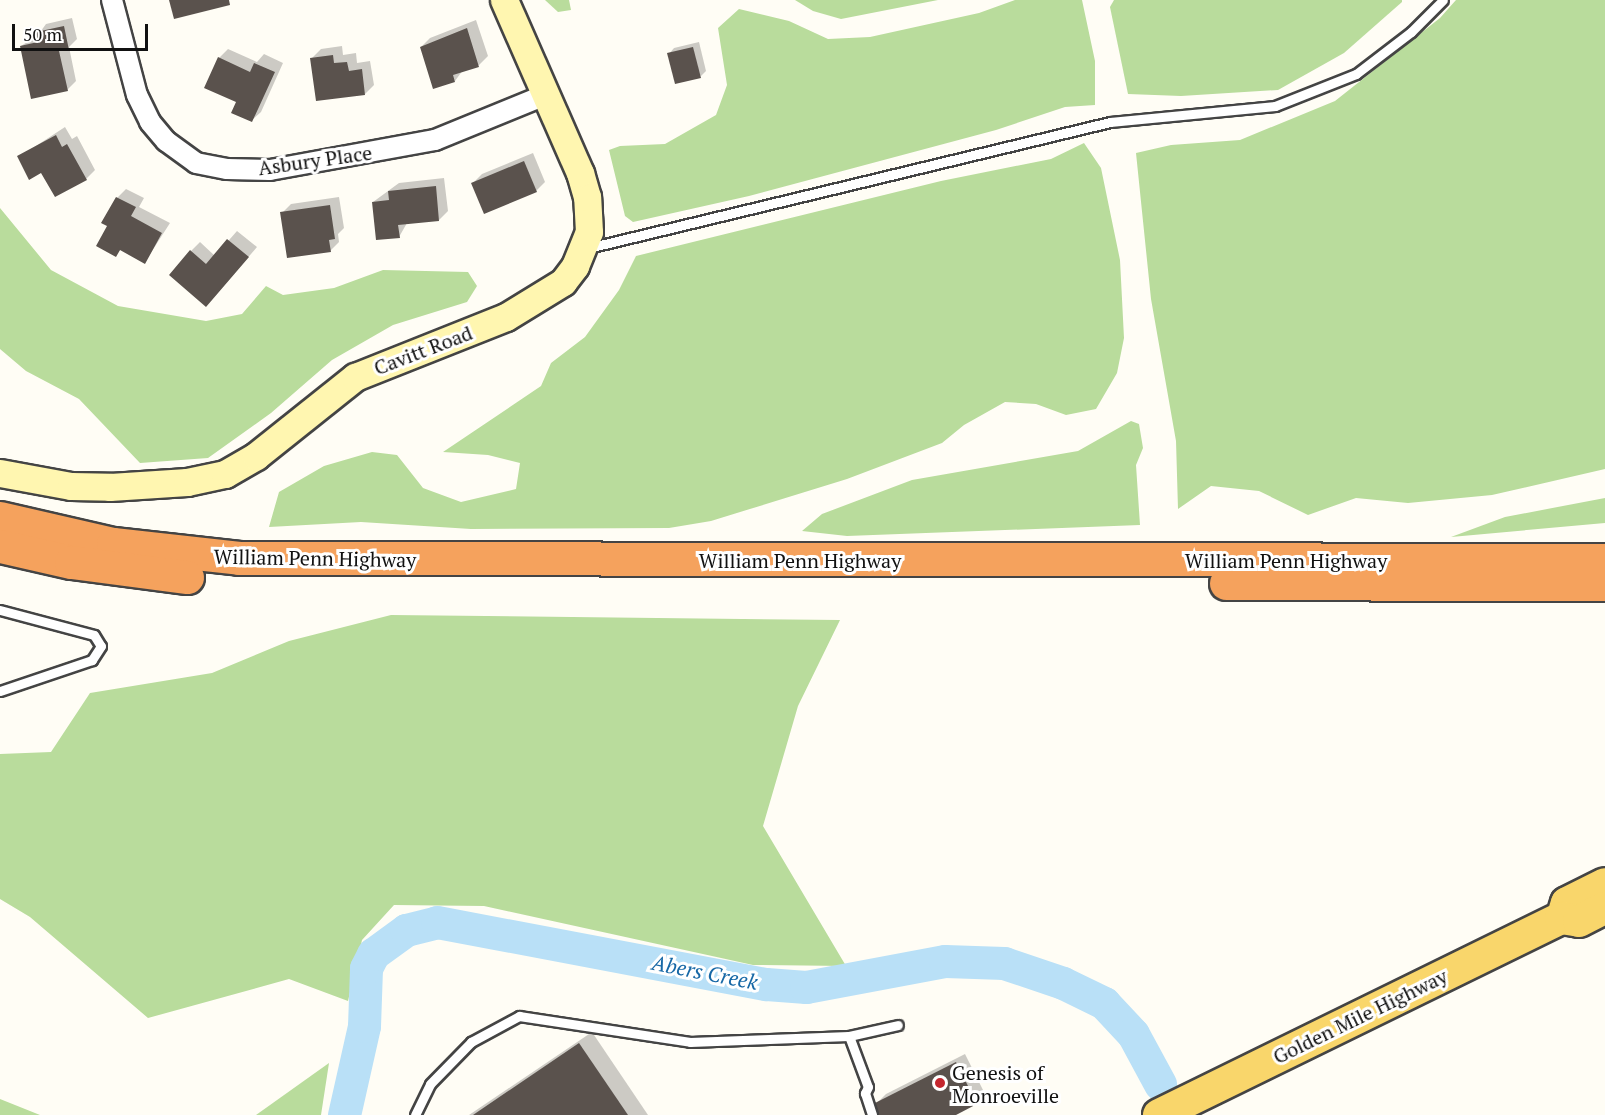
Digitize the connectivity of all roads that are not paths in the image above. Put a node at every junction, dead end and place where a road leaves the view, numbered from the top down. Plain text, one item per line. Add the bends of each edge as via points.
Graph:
1 (112, 0) edge
2 (504, 0) edge
3 (1443, 0) edge
4 (543, 96) junction
5 (583, 250) junction
6 (0, 473) edge
7 (0, 518) edge
8 (0, 546) edge
9 (1605, 560) edge
10 (1605, 584) edge
11 (0, 610) edge
12 (0, 691) edge
13 (1605, 884) edge
14 (1605, 909) edge
15 (1561, 918) junction
16 (898, 1025) dead end
17 (849, 1036) junction
18 (415, 1115) edge
19 (872, 1115) edge
20 (1159, 1115) edge

1 - 4 street, Asbury Place via 142,107 166,141 196,163 226,170 270,170 435,140
2 - 4 street, Cavitt Road
3 - 5 lane via 1411,32 1356,74 1275,106 1110,122
4 - 5 street, Cavitt Road via 580,173 587,197 589,232
5 - 6 street, Cavitt Road via 563,282 549,294 506,317 355,377 256,456 225,474 187,482 110,487 59,485
7 - 9 highway, William Penn Highway via 113,544 262,559
8 - 10 highway, William Penn Highway via 110,568 273,582
11 - 12 lane via 94,635 101,646 92,660
13 - 15 main road, Golden Mile Highway via 1567,903
14 - 15 main road, Golden Mile Highway via 1580,921
15 - 20 main road, Golden Mile Highway
16 - 17 lane
17 - 18 lane via 690,1042 519,1016 471,1042 430,1084
17 - 19 lane via 868,1087 865,1093

